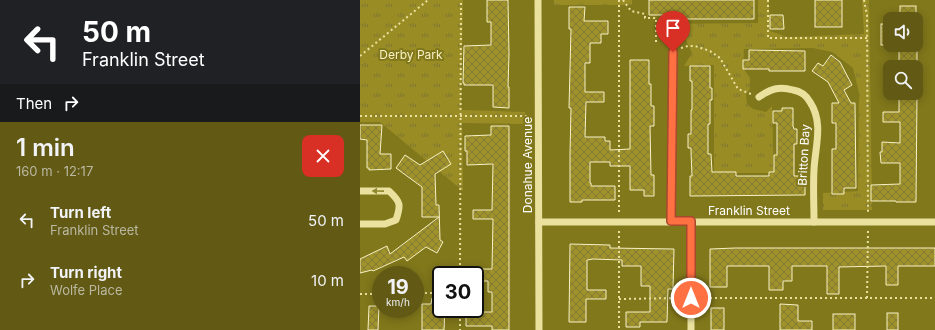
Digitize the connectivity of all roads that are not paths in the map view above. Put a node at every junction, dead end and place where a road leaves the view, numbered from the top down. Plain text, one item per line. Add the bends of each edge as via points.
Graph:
1 (538, 0) edge
2 (673, 52) road end
3 (759, 97) road end
4 (360, 191) edge
5 (671, 221) junction
6 (691, 221) junction
7 (539, 222) junction
8 (814, 222) junction
9 (935, 222) edge
10 (360, 224) edge
11 (539, 330) edge
12 (691, 330) edge

1 - 7 street, Donahue Avenue
2 - 5 street
3 - 8 street, Britton Bay via 772,89 789,88 803,94 813,106 818,132 814,171
10 -> 4 street via 386,224 396,220 400,208 396,198 389,191
5 - 6 street, Franklin Street
5 - 7 street, Franklin Street
6 - 8 street, Franklin Street
6 - 12 street
7 - 11 street, Donahue Avenue
8 - 9 street, Franklin Street

